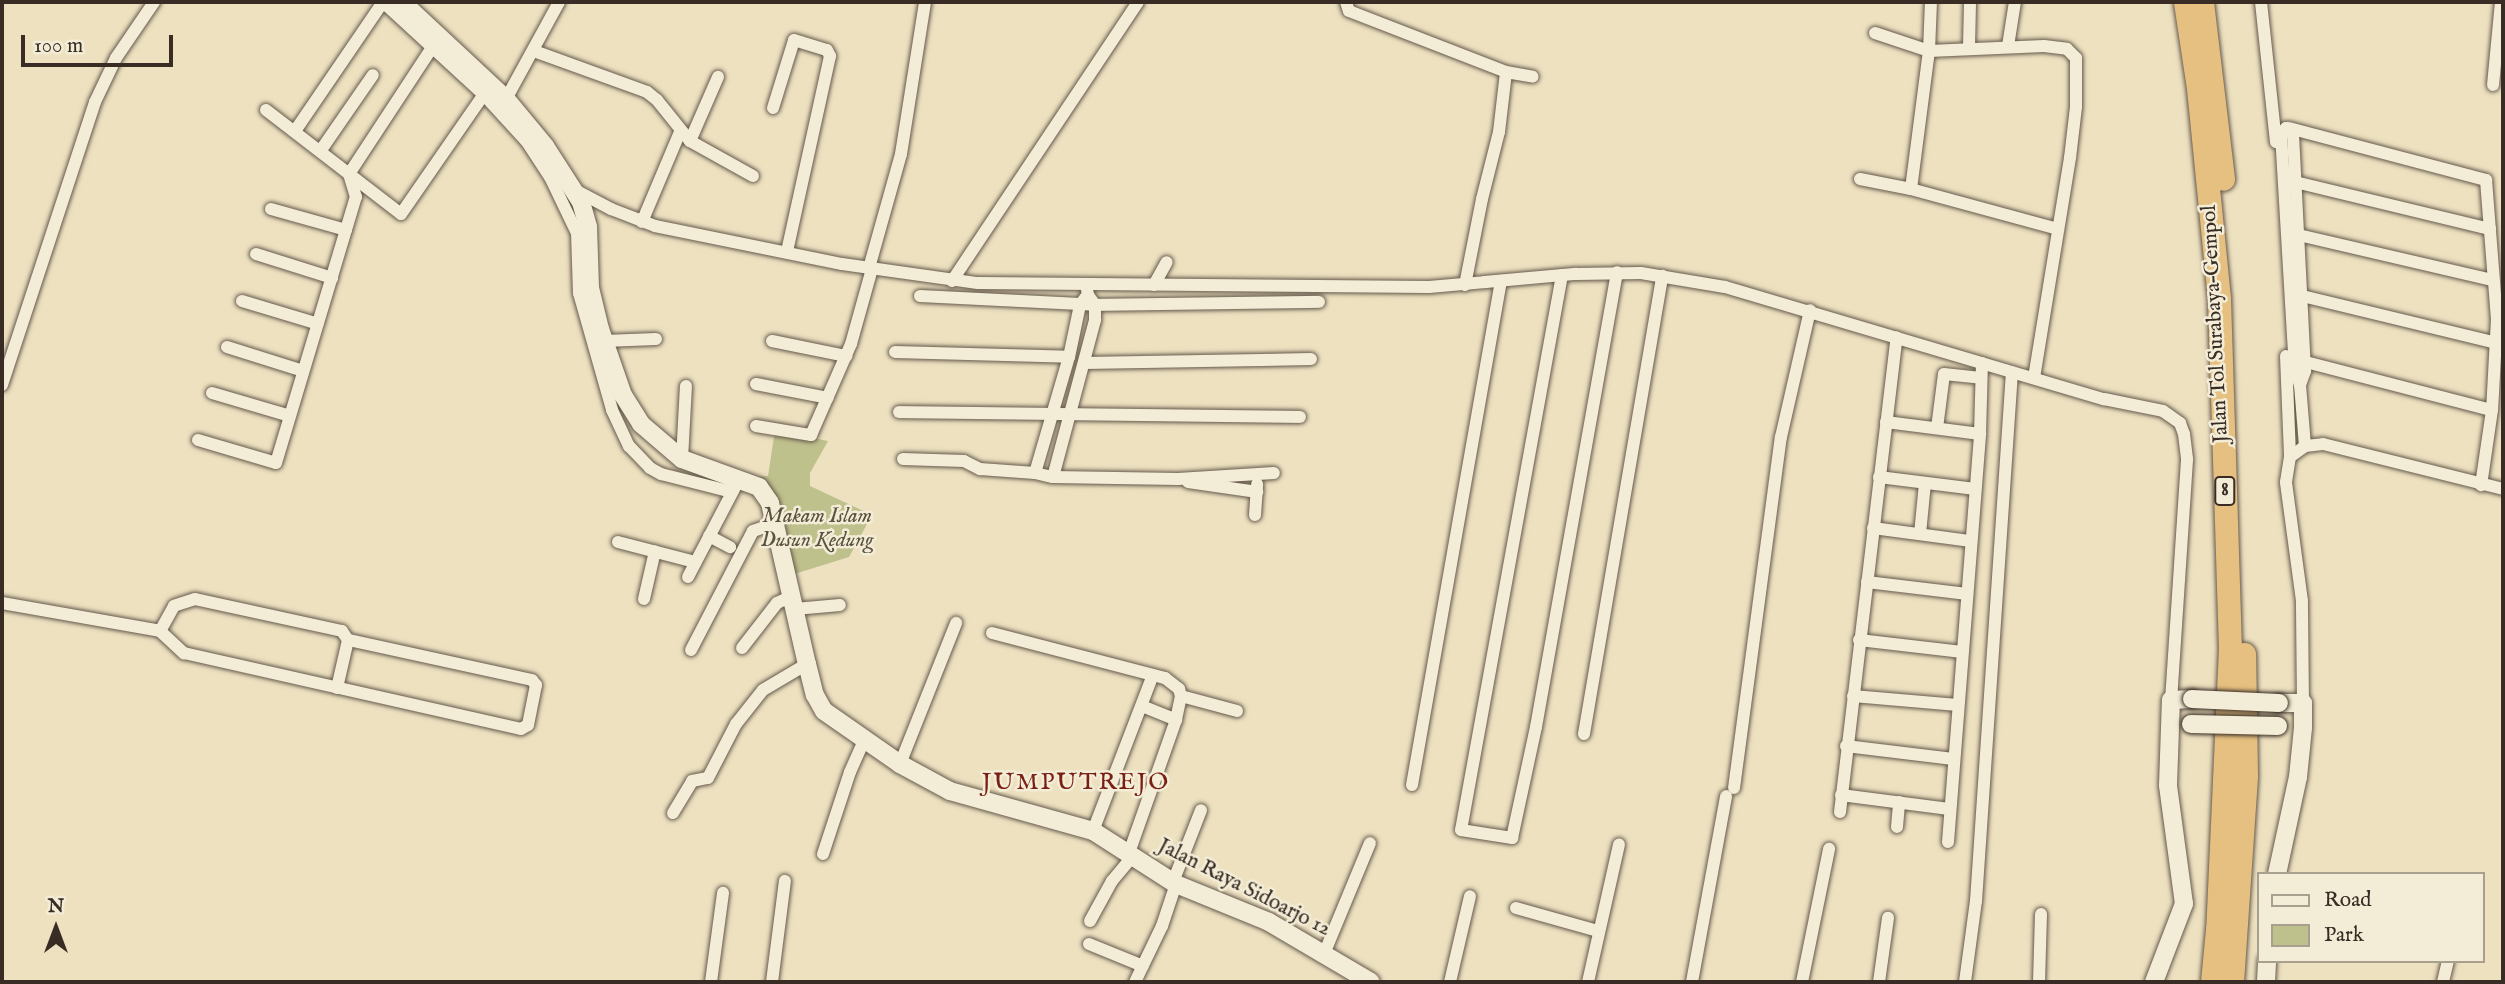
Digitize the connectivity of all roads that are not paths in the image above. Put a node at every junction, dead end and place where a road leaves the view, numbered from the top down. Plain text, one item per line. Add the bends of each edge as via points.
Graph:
1 (154, 2) edge
2 (383, 2) edge
3 (402, 2) edge
4 (559, 2) edge
5 (925, 2) edge
6 (1138, 2) edge
7 (1346, 2) edge
8 (1931, 2) edge
9 (1970, 2) edge
10 (2015, 2) edge
11 (2185, 2) edge
12 (2202, 2) edge
13 (2262, 2) edge
14 (2501, 2) edge
15 (1875, 33) dead end
16 (433, 46) junction
17 (2008, 46) junction
18 (1969, 47) junction
19 (534, 51) junction
20 (1928, 51) junction
21 (1506, 72) junction
22 (373, 75) dead end
23 (718, 77) dead end
24 (1533, 77) dead end
25 (2493, 85) dead end
26 (488, 90) junction
27 (506, 99) junction
28 (773, 108) dead end
29 (266, 110) dead end
30 (295, 131) junction
31 (685, 136) junction
32 (320, 150) junction
33 (349, 174) junction
34 (753, 176) dead end
35 (1860, 179) dead end
36 (2290, 180) junction
37 (572, 188) junction
38 (1911, 189) junction
39 (271, 209) dead end
40 (642, 222) junction
41 (2058, 229) junction
42 (2490, 229) junction
43 (346, 230) junction
44 (2293, 233) junction
45 (787, 251) junction
46 (256, 254) dead end
47 (1167, 262) dead end
48 (583, 263) junction
49 (871, 268) junction
50 (1616, 272) junction
51 (1562, 275) junction
52 (1662, 276) junction
53 (332, 278) junction
54 (2492, 280) junction
55 (952, 281) junction
56 (1501, 281) junction
57 (1154, 285) junction
58 (1465, 285) junction
59 (2296, 294) junction
60 (920, 296) dead end
61 (1087, 297) junction
62 (242, 301) dead end
63 (1319, 302) dead end
64 (1810, 310) junction
65 (318, 324) junction
66 (1898, 337) junction
67 (656, 338) dead end
68 (604, 341) junction
69 (772, 341) dead end
70 (2496, 343) junction
71 (227, 346) dead end
72 (895, 352) dead end
73 (846, 356) junction
74 (1069, 357) junction
75 (1311, 359) dead end
76 (2300, 360) junction
77 (1084, 363) junction
78 (1982, 363) junction
79 (303, 371) junction
80 (2012, 372) junction
81 (1981, 378) junction
82 (2034, 378) junction
83 (756, 384) dead end
84 (2, 385) edge
85 (686, 386) dead end
86 (212, 393) dead end
87 (828, 398) junction
88 (2492, 410) junction
89 (899, 412) dead end
90 (1051, 414) junction
91 (290, 416) junction
92 (1067, 416) junction
93 (1300, 417) dead end
94 (1886, 422) junction
95 (755, 426) dead end
96 (1937, 428) junction
97 (1980, 434) junction
98 (198, 440) dead end
99 (2305, 446) junction
100 (2290, 457) junction
101 (682, 459) junction
102 (903, 459) dead end
103 (1035, 473) junction
104 (1258, 473) junction
105 (1274, 473) dead end
106 (1053, 477) junction
107 (1879, 477) junction
108 (1178, 479) junction
109 (1925, 483) junction
110 (2482, 485) junction
111 (735, 486) junction
112 (1975, 489) junction
113 (2503, 489) edge
114 (1257, 492) junction
115 (1255, 515) dead end
116 (771, 524) junction
117 (1873, 528) junction
118 (1920, 534) junction
119 (709, 536) junction
120 (1971, 541) junction
121 (618, 542) dead end
122 (730, 547) dead end
123 (655, 551) junction
124 (695, 562) junction
125 (688, 577) dead end
126 (1867, 582) junction
127 (1966, 594) junction
128 (644, 599) dead end
129 (788, 600) junction
130 (2, 603) edge
131 (840, 605) dead end
132 (956, 623) dead end
133 (160, 631) junction
134 (992, 633) dead end
135 (348, 640) junction
136 (1859, 640) junction
137 (742, 648) dead end
138 (691, 650) dead end
139 (1962, 652) junction
140 (802, 666) junction
141 (1153, 675) junction
142 (337, 688) junction
143 (1181, 696) junction
144 (1853, 696) junction
145 (2171, 700) junction
146 (2303, 704) junction
147 (1958, 705) junction
148 (1142, 706) junction
149 (1237, 711) dead end
150 (1177, 720) junction
151 (2171, 725) junction
152 (2303, 728) junction
153 (1584, 734) dead end
154 (862, 745) junction
155 (1846, 746) junction
156 (1953, 759) junction
157 (900, 764) junction
158 (1412, 785) dead end
159 (1842, 794) junction
160 (1899, 802) junction
161 (1949, 809) junction
162 (1200, 810) dead end
163 (1840, 812) dead end
164 (673, 813) dead end
165 (1897, 827) dead end
166 (1093, 831) junction
167 (1948, 842) dead end
168 (1370, 843) dead end
169 (1619, 844) dead end
170 (1829, 849) dead end
171 (823, 854) dead end
172 (1130, 858) junction
173 (2277, 872) edge
174 (785, 881) dead end
175 (1174, 889) junction
176 (723, 892) dead end
177 (1470, 896) dead end
178 (1516, 908) dead end
179 (2041, 914) dead end
180 (1888, 918) dead end
181 (1090, 921) dead end
182 (1598, 931) junction
183 (1089, 944) dead end
184 (1324, 954) junction
185 (2267, 963) edge
186 (2448, 963) edge
187 (1143, 967) junction
188 (711, 982) edge
189 (772, 982) edge
190 (1135, 982) edge
191 (1371, 982) edge
192 (1450, 982) edge
193 (1588, 982) edge
194 (1692, 982) edge
195 (1802, 982) edge
196 (1879, 982) edge
197 (1965, 982) edge
198 (2039, 982) edge
199 (2154, 982) edge
200 (2212, 982) edge
201 (2232, 982) edge
202 (2266, 982) edge
203 (2443, 982) edge

1 - 84 street via 116,58 94,102
2 - 16 street
2 - 30 street
3 - 26 main road, Jalan Raya Sidoarjo 12
4 - 19 street
5 - 49 street via 901,154
6 - 55 street
7 - 21 street via 1349,11
8 - 20 street
9 - 18 street
10 - 17 street
11 - 200 highway, Jalan Tol Surabaya–Gempol / 8 via 2219,299 2230,648
12 - 201 highway, Jalan Tol Surabaya–Gempol / 8 via 2234,299 2243,581 2246,775
13 - 100 street via 2275,127
14 - 25 street
15 - 20 street
16 - 26 street
16 - 33 street
17 - 18 street
17 - 41 street via 2067,49 2076,58 2076,107
18 - 20 street
19 - 27 street
19 - 31 street via 647,92
20 - 38 street
21 - 24 street
21 - 58 street via 1499,132
22 - 32 street
23 - 31 street
26 - 27 main road, Jalan Raya Sidoarjo 12
26 - 33 street via 404,214
26 - 48 street via 550,177 577,233
27 - 37 main road, Jalan Raya Sidoarjo 12
28 - 45 street via 794,40 830,53
29 - 30 street
30 - 32 street
31 - 34 street
31 - 40 street
32 - 33 street
33 - 43 street via 356,197
35 - 38 street
36 - 42 street
36 - 42 street via 2281,134 2289,128 2486,180
36 - 44 street
37 - 40 street
37 - 48 main road, Jalan Raya Sidoarjo 12 via 588,227
38 - 41 street
39 - 43 street
40 - 45 street
41 - 82 street
42 - 54 street
43 - 53 street
44 - 54 street
44 - 59 street
45 - 49 street
46 - 53 street
47 - 57 street
48 - 68 main road, Jalan Raya Sidoarjo 12
48 - 111 street via 579,293 612,410 629,446 661,474
49 - 55 street
49 - 73 street
50 - 51 street
50 - 51 street via 1536,727 1512,838 1461,830
50 - 52 street
51 - 56 street
52 - 64 street
52 - 153 street
53 - 65 street
54 - 70 street
55 - 61 street
56 - 58 street
56 - 158 street
57 - 58 street
57 - 61 street
59 - 70 street
59 - 76 street
60 - 61 street
61 - 63 street
61 - 74 street
61 - 77 street via 1093,332
62 - 65 street
64 - 66 street
64 - 194 street via 1781,437 1730,792
65 - 79 street
66 - 78 street
66 - 94 street
67 - 68 street
68 - 101 main road, Jalan Raya Sidoarjo 12 via 632,412 664,447
69 - 73 street
70 - 88 street
71 - 79 street
72 - 74 street
73 - 87 street
74 - 90 street
75 - 77 street
76 - 88 street
76 - 99 street via 2305,371 2300,385
77 - 92 street
78 - 80 street
78 - 81 street
79 - 91 street
80 - 82 street
80 - 197 street via 1977,890
81 - 96 street via 1944,374
81 - 97 street
82 - 145 street via 2163,411 2180,423 2185,434 2186,500
83 - 87 street
85 - 101 street
86 - 91 street
87 - 95 street via 811,435
88 - 110 street
89 - 90 street
90 - 92 street
90 - 103 street
91 - 98 street via 275,463
92 - 93 street
92 - 106 street
94 - 96 street
94 - 107 street
96 - 97 street
97 - 112 street
99 - 100 street
99 - 110 street via 2333,445
100 - 146 street via 2286,482 2302,601
101 - 111 main road, Jalan Raya Sidoarjo 12
102 - 103 street via 964,461 980,469
103 - 106 street
104 - 105 street
104 - 108 street
104 - 114 street
106 - 108 street
107 - 109 street
107 - 117 street
108 - 114 street
109 - 112 street
109 - 118 street
110 - 113 street
111 - 116 main road, Jalan Raya Sidoarjo 12 via 762,491
111 - 119 street
112 - 120 street
114 - 115 street
116 - 129 main road, Jalan Raya Sidoarjo 12
116 - 138 street via 753,531
117 - 118 street
117 - 126 street
118 - 120 street
119 - 122 street
119 - 124 street
120 - 127 street
121 - 123 street
123 - 124 street
123 - 128 street
124 - 125 street
126 - 127 street
126 - 136 street
127 - 139 street
129 - 131 street
129 - 137 street
129 - 140 main road, Jalan Raya Sidoarjo 12
130 - 133 street
132 - 157 street
133 - 135 street via 174,606 195,599 342,631
133 - 142 street via 184,653
134 - 141 street
135 - 142 street
135 - 142 street via 535,681 528,725 521,729
136 - 139 street
136 - 144 street
139 - 147 street
140 - 154 main road, Jalan Raya Sidoarjo 12 via 824,711
140 - 164 street via 762,690 736,724 708,778 692,781
141 - 143 street via 1174,683
141 - 148 street
143 - 149 street
143 - 150 street
144 - 147 street
144 - 155 street
145 - 146 main road, bridge
145 - 151 main road
146 - 152 main road
147 - 156 street
148 - 150 street
148 - 166 street
150 - 172 street
151 - 152 main road, bridge
151 - 199 main road via 2168,785 2184,904
152 - 173 main road via 2298,777
154 - 157 main road, Jalan Raya Sidoarjo 12
154 - 171 street
155 - 156 street
155 - 159 street
156 - 161 street
157 - 166 main road, Jalan Raya Sidoarjo 12 via 950,791
159 - 160 street
159 - 163 street
160 - 161 street
160 - 165 street
161 - 167 street
162 - 175 street
166 - 172 main road, Jalan Raya Sidoarjo 12
168 - 184 street
169 - 182 street
170 - 195 street
172 - 175 main road, Jalan Raya Sidoarjo 12
172 - 181 street
174 - 189 street
175 - 184 main road, Jalan Raya Sidoarjo 12 via 1269,922
175 - 187 street
176 - 188 street
177 - 192 street
178 - 182 street
179 - 198 street
180 - 196 street
182 - 193 street
183 - 187 street
184 - 191 main road, Jalan Raya Sidoarjo 12
185 - 202 main road
186 - 203 street
187 - 190 street

